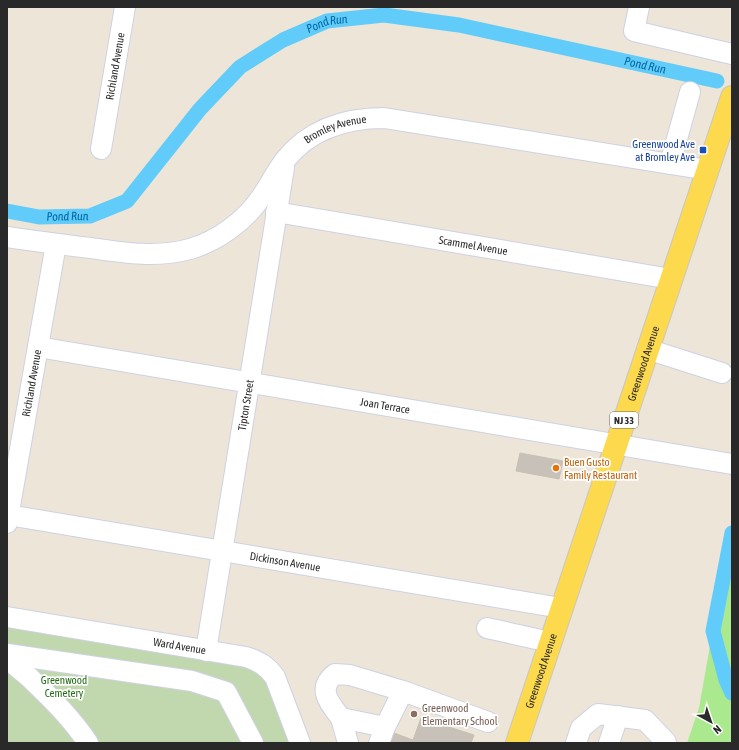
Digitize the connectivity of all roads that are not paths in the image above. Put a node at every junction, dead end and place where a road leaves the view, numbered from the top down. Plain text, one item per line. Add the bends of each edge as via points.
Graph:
1 (125, 7) edge
2 (639, 7) edge
3 (732, 54) edge
4 (690, 92) dead end
5 (732, 97) edge
6 (101, 149) dead end
7 (285, 160) junction
8 (670, 164) junction
9 (708, 170) junction
10 (276, 212) junction
11 (7, 237) edge
12 (56, 244) junction
13 (671, 279) junction
14 (38, 346) junction
15 (648, 349) junction
16 (722, 373) dead end
17 (249, 382) junction
18 (616, 444) junction
19 (732, 464) edge
20 (8, 519) edge
21 (222, 551) junction
22 (562, 608) junction
23 (7, 617) edge
24 (487, 628) dead end
25 (550, 642) junction
26 (206, 651) junction
27 (7, 654) edge
28 (7, 657) edge
29 (403, 692) junction
30 (618, 716) junction
31 (341, 718) junction
32 (488, 722) dead end
33 (382, 735) edge
34 (88, 743) edge
35 (252, 743) edge
36 (300, 743) edge
37 (348, 743) edge
38 (517, 743) edge
39 (576, 743) edge
40 (609, 743) edge
41 (665, 743) edge

1 - 6 street, Richland Avenue
2 - 3 street via 634,30
4 - 8 street
5 - 9 main road, Greenwood Avenue / NJ 33
7 - 8 street, Bromley Avenue via 296,148 324,129 341,122 384,118
7 - 10 street, Tipton Street
7 - 12 street, Bromley Avenue via 246,215 230,229 191,248 146,255
8 - 9 street, Bromley Avenue
9 - 13 main road, Greenwood Avenue / NJ 33
10 - 13 street, Scammel Avenue
10 - 17 street, Tipton Street
11 - 12 street, Bromley Avenue
12 - 14 street, Richland Avenue
13 - 15 main road, Greenwood Avenue / NJ 33
14 - 17 street, Joan Terrace
14 - 20 street, Richland Avenue
15 - 16 street
15 - 18 main road, Greenwood Avenue / NJ 33
17 - 18 street, Joan Terrace
17 - 21 street, Tipton Street
18 - 19 street, Joan Terrace
18 - 22 main road, Greenwood Avenue / NJ 33
20 - 21 street, Dickinson Avenue
21 - 22 street, Dickinson Avenue
21 - 26 street, Tipton Street
22 - 25 main road, Greenwood Avenue / NJ 33
23 - 26 street, Ward Avenue
24 - 25 street
25 - 38 main road, Greenwood Avenue / NJ 33
26 - 36 street, Ward Avenue via 246,656 268,667 275,677
27 - 35 street via 192,681 226,692
28 - 34 street via 53,700
29 - 31 street via 350,675 336,674 327,683 326,693
29 - 32 street
29 - 33 street
30 - 39 street via 598,714 581,728
30 - 40 street
30 - 41 street via 645,720
31 - 33 street
31 - 37 street

